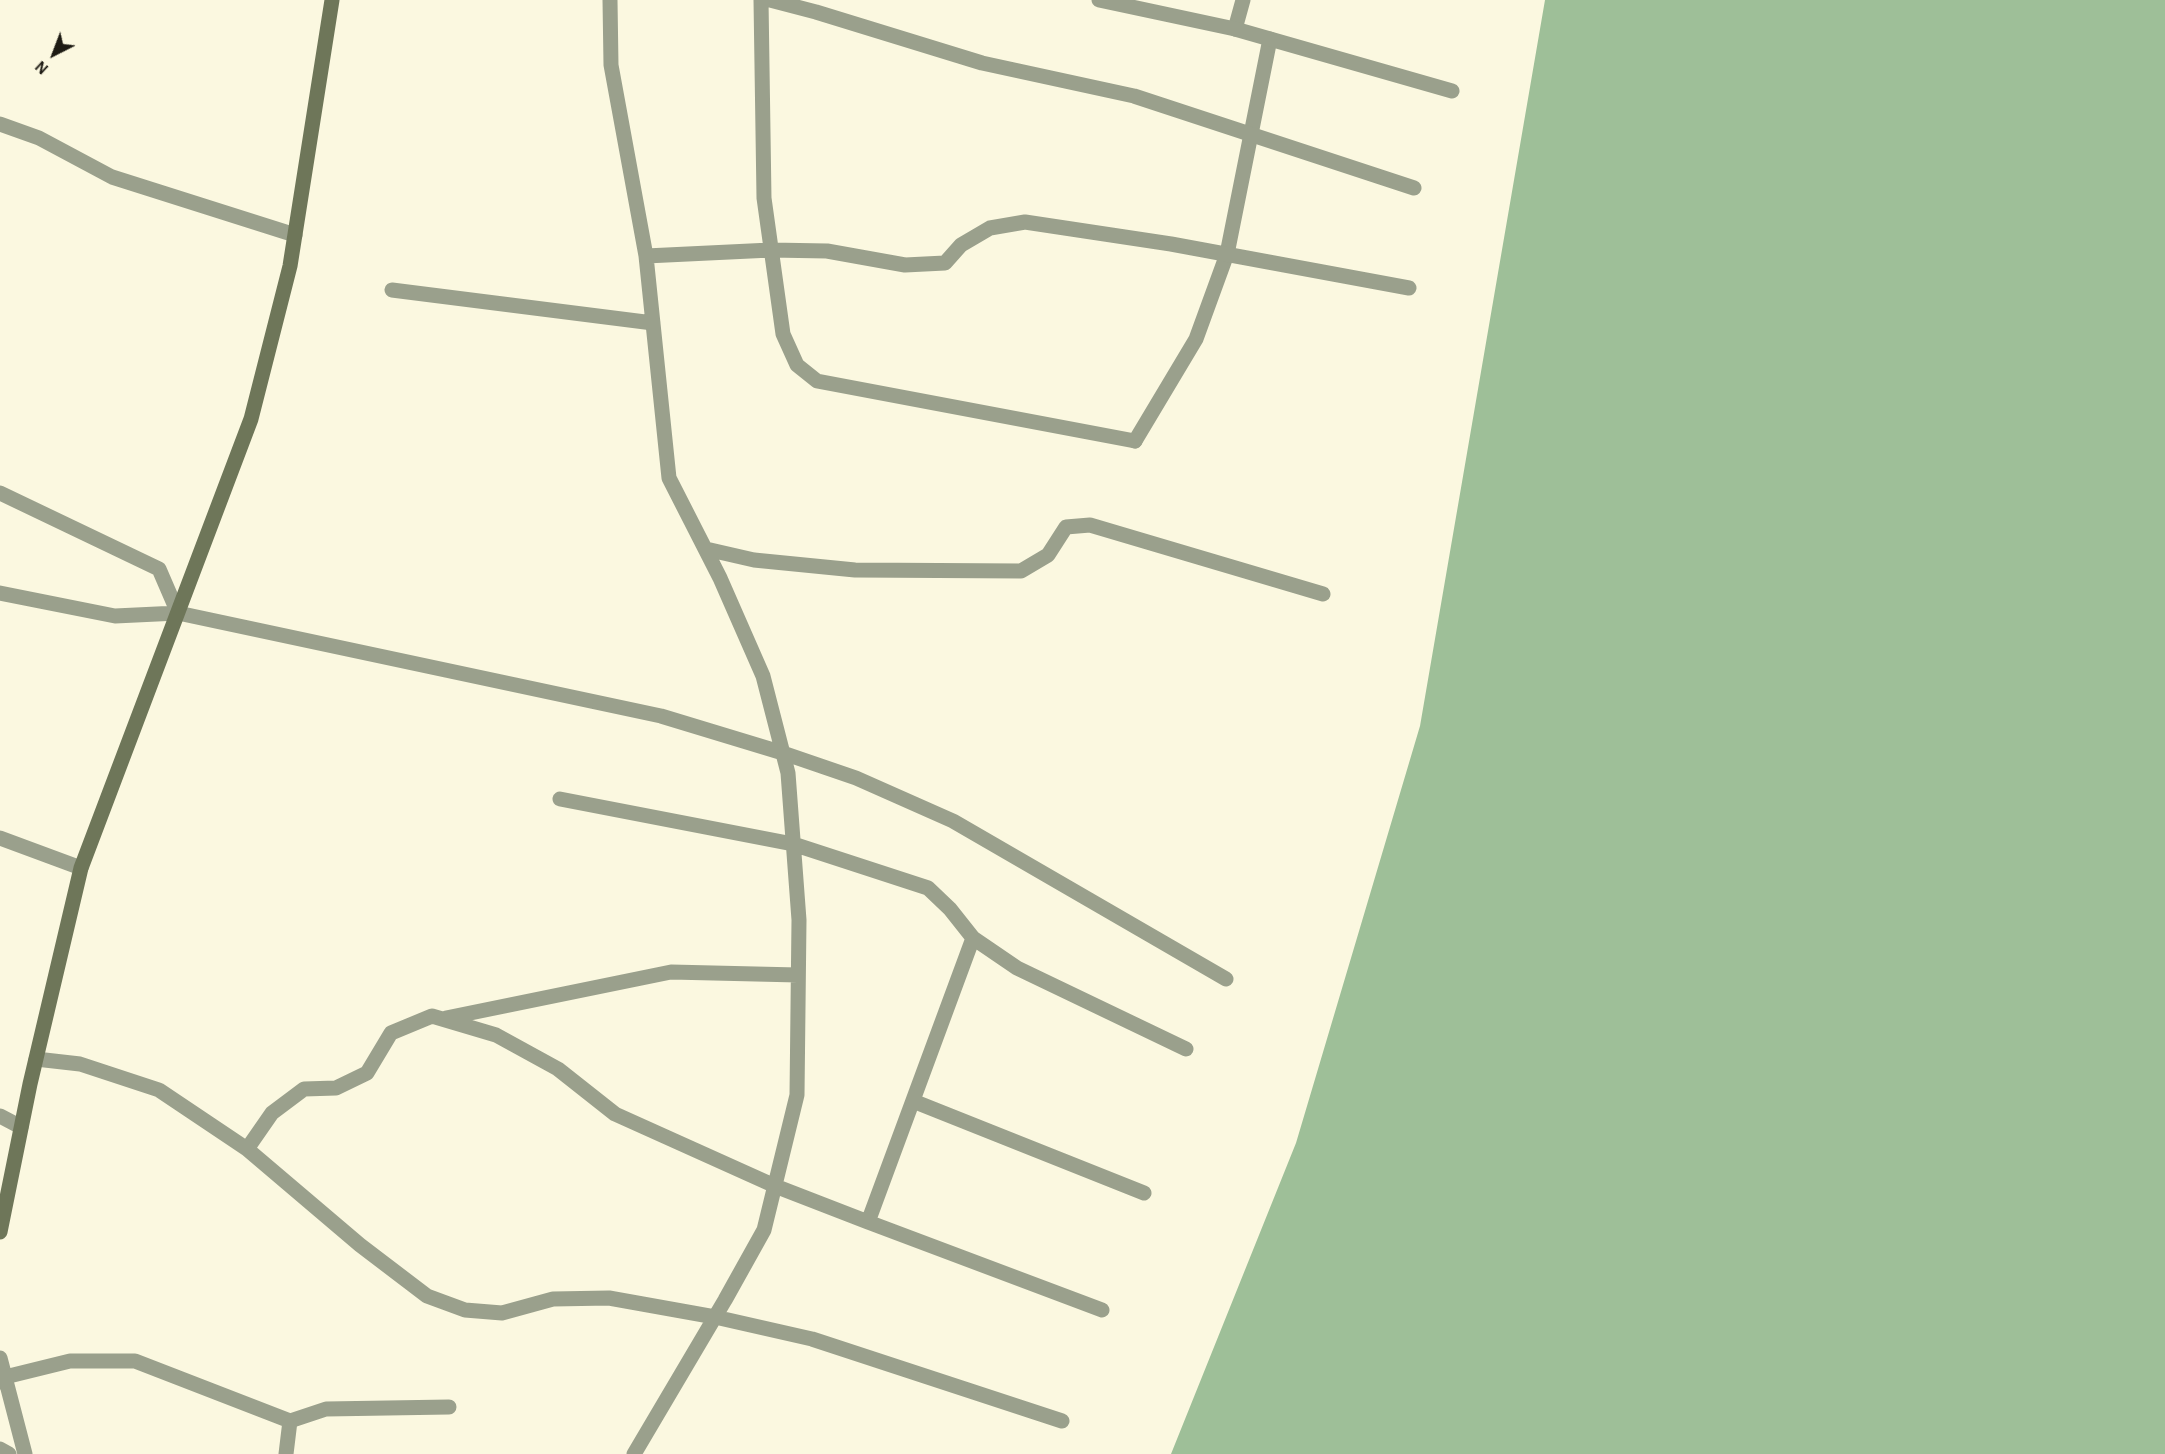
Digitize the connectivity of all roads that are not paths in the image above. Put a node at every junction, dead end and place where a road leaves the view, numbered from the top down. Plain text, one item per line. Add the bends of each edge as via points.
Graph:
1 (332, 0) edge
2 (610, 0) edge
3 (760, 0) edge
4 (770, 0) edge
5 (1099, 0) edge
6 (1243, 0) edge
7 (1235, 29) junction
8 (1270, 39) junction
9 (1452, 91) dead end
10 (0, 124) edge
11 (1252, 135) junction
12 (1414, 188) dead end
13 (295, 235) junction
14 (771, 250) junction
15 (1227, 254) junction
16 (646, 256) junction
17 (1409, 288) dead end
18 (392, 290) dead end
19 (653, 323) junction
20 (0, 493) edge
21 (706, 549) junction
22 (0, 593) edge
23 (1323, 594) dead end
24 (178, 613) junction
25 (783, 753) junction
26 (560, 799) dead end
27 (0, 838) edge
28 (793, 844) junction
29 (81, 868) junction
30 (973, 938) junction
31 (798, 975) junction
32 (1226, 979) dead end
33 (441, 1019) junction
34 (1186, 1049) dead end
35 (36, 1059) junction
36 (913, 1101) junction
37 (0, 1116) edge
38 (21, 1127) junction
39 (247, 1149) junction
40 (775, 1186) junction
41 (1144, 1193) dead end
42 (868, 1222) junction
43 (0, 1232) edge
44 (1102, 1310) dead end
45 (715, 1317) junction
46 (0, 1358) edge
47 (2, 1379) edge
48 (449, 1407) dead end
49 (290, 1420) junction
50 (1062, 1421) dead end
51 (0, 1449) edge
52 (9, 1454) edge
53 (25, 1454) edge
54 (285, 1454) edge
55 (634, 1454) edge

1 - 13 main road
2 - 16 street via 611,66
3 - 14 street via 764,198
4 - 11 street via 982,63 1134,96
5 - 7 street
6 - 7 street
7 - 8 street
8 - 9 street
8 - 11 street
10 - 13 street via 39,138 112,177
11 - 12 street
11 - 15 street
13 - 24 main road via 251,419
14 - 15 street via 827,251 905,265 945,263 961,245 990,228 1025,222
14 - 15 street via 783,334 797,365 817,381 1135,441 1196,339
14 - 16 street
15 - 17 street
16 - 19 street
18 - 19 street
19 - 21 street via 669,478
20 - 24 street via 159,569
21 - 23 street via 754,560 855,570 1021,572 1048,555 1066,527 1090,525
21 - 25 street via 763,676
22 - 24 street via 115,616
24 - 25 street via 662,716
24 - 29 main road
25 - 28 street
25 - 32 street via 856,778 953,820
26 - 28 street
27 - 29 street
28 - 30 street via 928,888
28 - 31 street via 799,920
29 - 35 main road
30 - 34 street via 1017,968
30 - 36 street
31 - 33 street via 671,972
31 - 40 street via 798,1095
33 - 39 street via 432,1016 391,1033 367,1073 336,1088 304,1089 272,1113
33 - 40 street via 496,1035 558,1069 615,1114
35 - 38 main road
35 - 39 street via 80,1064 159,1089
36 - 41 street
36 - 42 street
37 - 38 street
38 - 43 main road
39 - 45 street via 427,1296 465,1310 502,1313 553,1299 609,1298
40 - 42 street
40 - 45 street via 764,1230
42 - 44 street
45 - 50 street via 812,1339
45 - 55 street
46 - 47 street
47 - 49 street via 70,1361 135,1361
47 - 53 street
48 - 49 street via 326,1409
49 - 54 street
51 - 52 street

